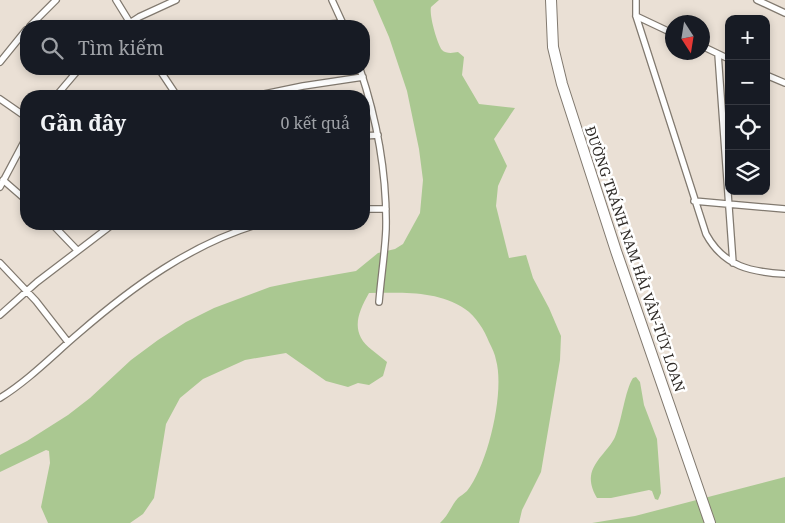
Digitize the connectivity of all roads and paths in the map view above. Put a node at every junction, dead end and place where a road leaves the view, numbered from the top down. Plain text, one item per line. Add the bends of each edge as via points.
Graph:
1 (56, 0) edge
2 (116, 0) edge
3 (176, 0) edge
4 (332, 0) edge
5 (551, 0) edge
6 (636, 0) edge
7 (757, 0) edge
8 (785, 13) edge
9 (636, 16) junction
10 (36, 20) edge
11 (126, 20) edge
12 (136, 20) edge
13 (341, 20) edge
14 (665, 30) edge
15 (20, 37) edge
16 (710, 50) edge
17 (718, 54) junction
18 (725, 57) edge
19 (0, 62) edge
20 (74, 75) edge
21 (165, 75) edge
22 (363, 77) joint
23 (770, 77) edge
24 (785, 83) edge
25 (61, 90) edge
26 (174, 90) edge
27 (283, 90) edge
28 (366, 90) edge
29 (0, 99) edge
30 (370, 104) edge
31 (20, 113) edge
32 (378, 135) junction
33 (370, 136) edge
34 (20, 149) edge
35 (3, 180) junction
36 (0, 187) edge
37 (20, 195) edge
38 (694, 201) junction
39 (729, 205) junction
40 (370, 208) edge
41 (386, 208) junction
42 (785, 209) edge
43 (58, 230) edge
44 (105, 230) edge
45 (243, 230) edge
46 (77, 250) junction
47 (0, 263) edge
48 (733, 263) junction
49 (785, 274) edge
50 (27, 291) junction
51 (379, 302) dead end
52 (0, 316) edge
53 (68, 342) junction
54 (0, 398) edge
55 (710, 523) edge

1 - 10 street
2 - 11 street
3 - 12 street
4 - 13 street
5 - 55 highway, ĐƯỜNG TRÁNH NAM HẢI VÂN-TÚY LOAN via 553,47 562,84
6 - 9 street
7 - 8 street
9 - 14 street
9 - 38 street
15 - 19 street
16 - 17 street
17 - 18 street
17 - 39 street
20 - 25 street
21 - 26 street
22 - 27 street
22 - 28 street
23 - 24 street
29 - 31 street
30 - 32 street
32 - 33 street
32 - 41 street
34 - 35 street
35 - 36 street
35 - 37 street
38 - 39 street
38 - 48 street via 710,241
39 - 42 street
39 - 48 street
40 - 41 street
41 - 51 street
43 - 46 street
44 - 46 street
45 - 53 street via 208,243 170,265 112,305
46 - 50 street
47 - 50 street
48 - 49 street via 754,271
50 - 52 street
50 - 53 street
53 - 54 street

